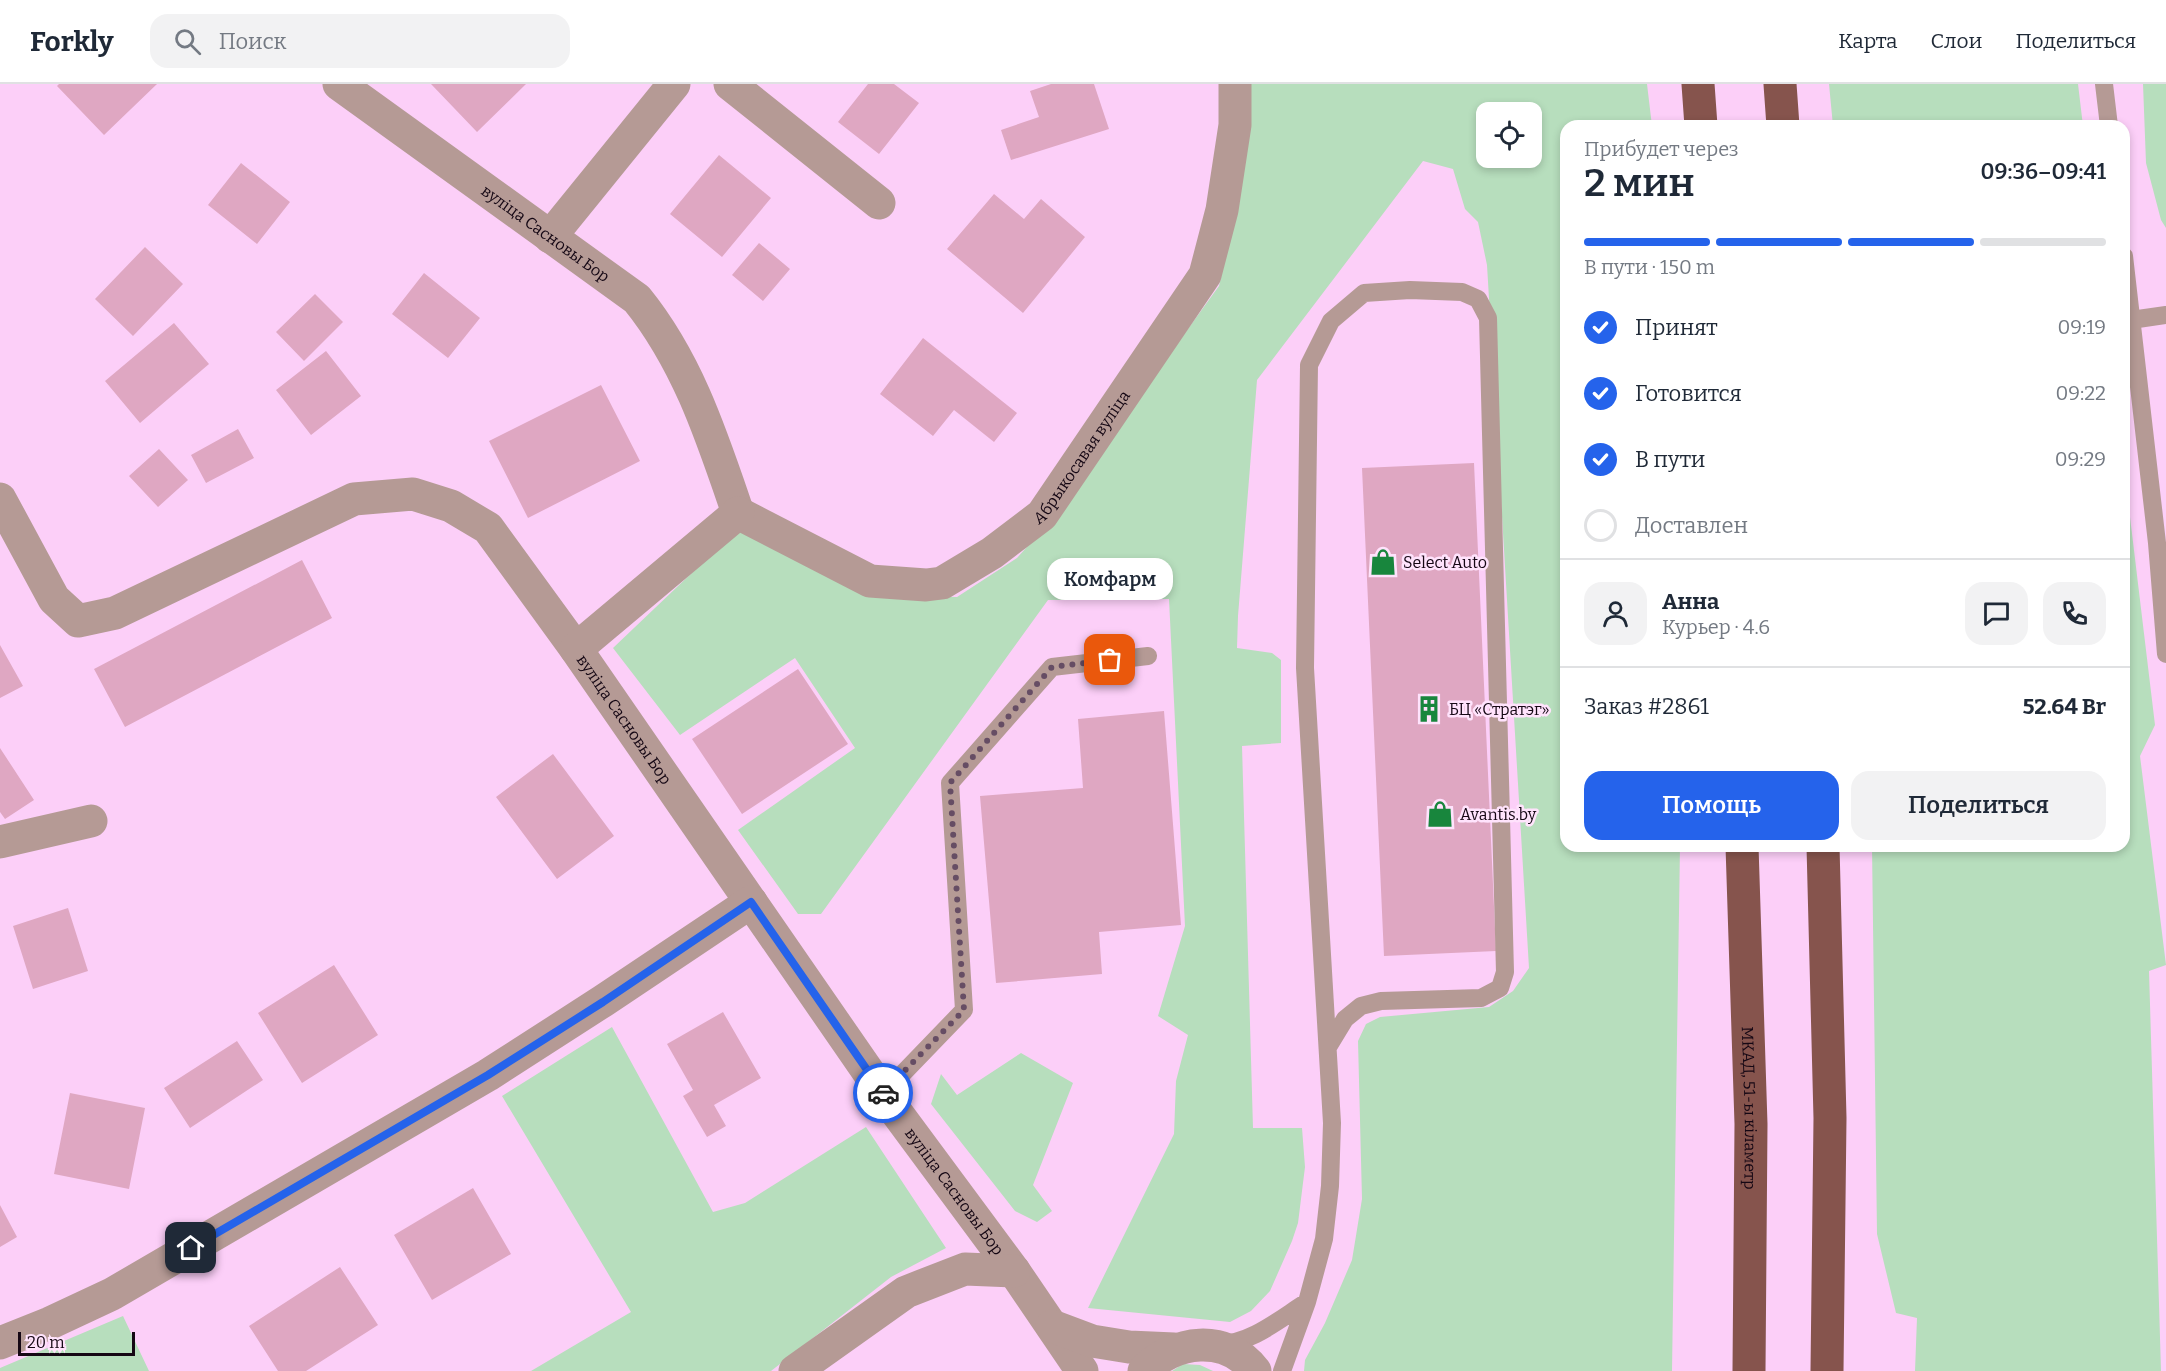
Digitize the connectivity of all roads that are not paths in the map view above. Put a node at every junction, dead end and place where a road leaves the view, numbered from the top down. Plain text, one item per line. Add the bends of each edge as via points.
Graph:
1 (339, 84) edge
2 (674, 84) edge
3 (730, 84) edge
4 (1235, 84) edge
5 (1698, 84) edge
6 (1780, 84) edge
7 (2104, 84) edge
8 (1701, 120) edge
9 (1783, 120) edge
10 (2108, 120) edge
11 (879, 203) dead end
12 (550, 237) junction
13 (2130, 311) edge
14 (2166, 315) edge
15 (2131, 320) junction
16 (0, 499) edge
17 (738, 513) junction
18 (2162, 543) edge
19 (576, 649) junction
20 (2166, 654) edge
21 (1148, 656) dead end
22 (91, 821) dead end
23 (0, 842) edge
24 (1742, 852) edge
25 (1823, 852) edge
26 (751, 902) junction
27 (1328, 1047) junction
28 (883, 1094) junction
29 (1014, 1271) junction
30 (1307, 1302) junction
31 (1052, 1326) junction
32 (0, 1343) edge
33 (1190, 1347) junction
34 (795, 1371) edge
35 (1082, 1371) edge
36 (1144, 1371) edge
37 (1255, 1371) edge
38 (1282, 1371) edge
39 (1749, 1371) edge
40 (1827, 1371) edge

1 - 12 street, вуліца Сасновы Бор
2 - 12 street
3 - 11 street
4 - 17 street, Абрыкосавая вуліца via 1235,125 1222,210 1205,275 1041,515 992,553 942,583 926,585 870,581
5 - 8 highway
6 - 9 highway
7 - 10 lane
12 - 17 street, вуліца Сасновы Бор via 637,299 653,319 688,379
13 - 15 lane
14 - 15 lane
15 - 18 lane
16 - 19 street via 54,599 78,621 115,613 354,499 413,494 451,506 488,528
17 - 19 street, вуліца Сасновы Бор
18 - 20 lane
19 - 26 street, вуліца Сасновы Бор
21 - 28 lane via 1052,667 950,783 964,1010
22 - 23 street
24 - 39 highway, МКАД, 51-ы кіламетр via 1750,1124
25 - 40 highway via 1830,1118
26 - 28 street, вуліца Сасновы Бор
26 - 32 street via 488,1075 112,1294
27 - 27 lane via 1305,668 1309,365 1331,321 1364,293 1462,292 1478,299 1488,318 1505,972 1500,988 1481,998 1381,1001 1361,1006 1345,1019
27 - 30 lane via 1330,1186 1324,1239
28 - 29 street, вуліца Сасновы Бор
29 - 31 street, вуліца Сасновы Бор
29 - 34 street via 964,1269 906,1292
30 - 33 lane via 1247,1338 1231,1344
30 - 38 lane
31 - 33 street via 1092,1341 1129,1347
31 - 35 street, вуліца Сасновы Бор
33 - 36 street via 1155,1360
33 - 37 street via 1229,1351

